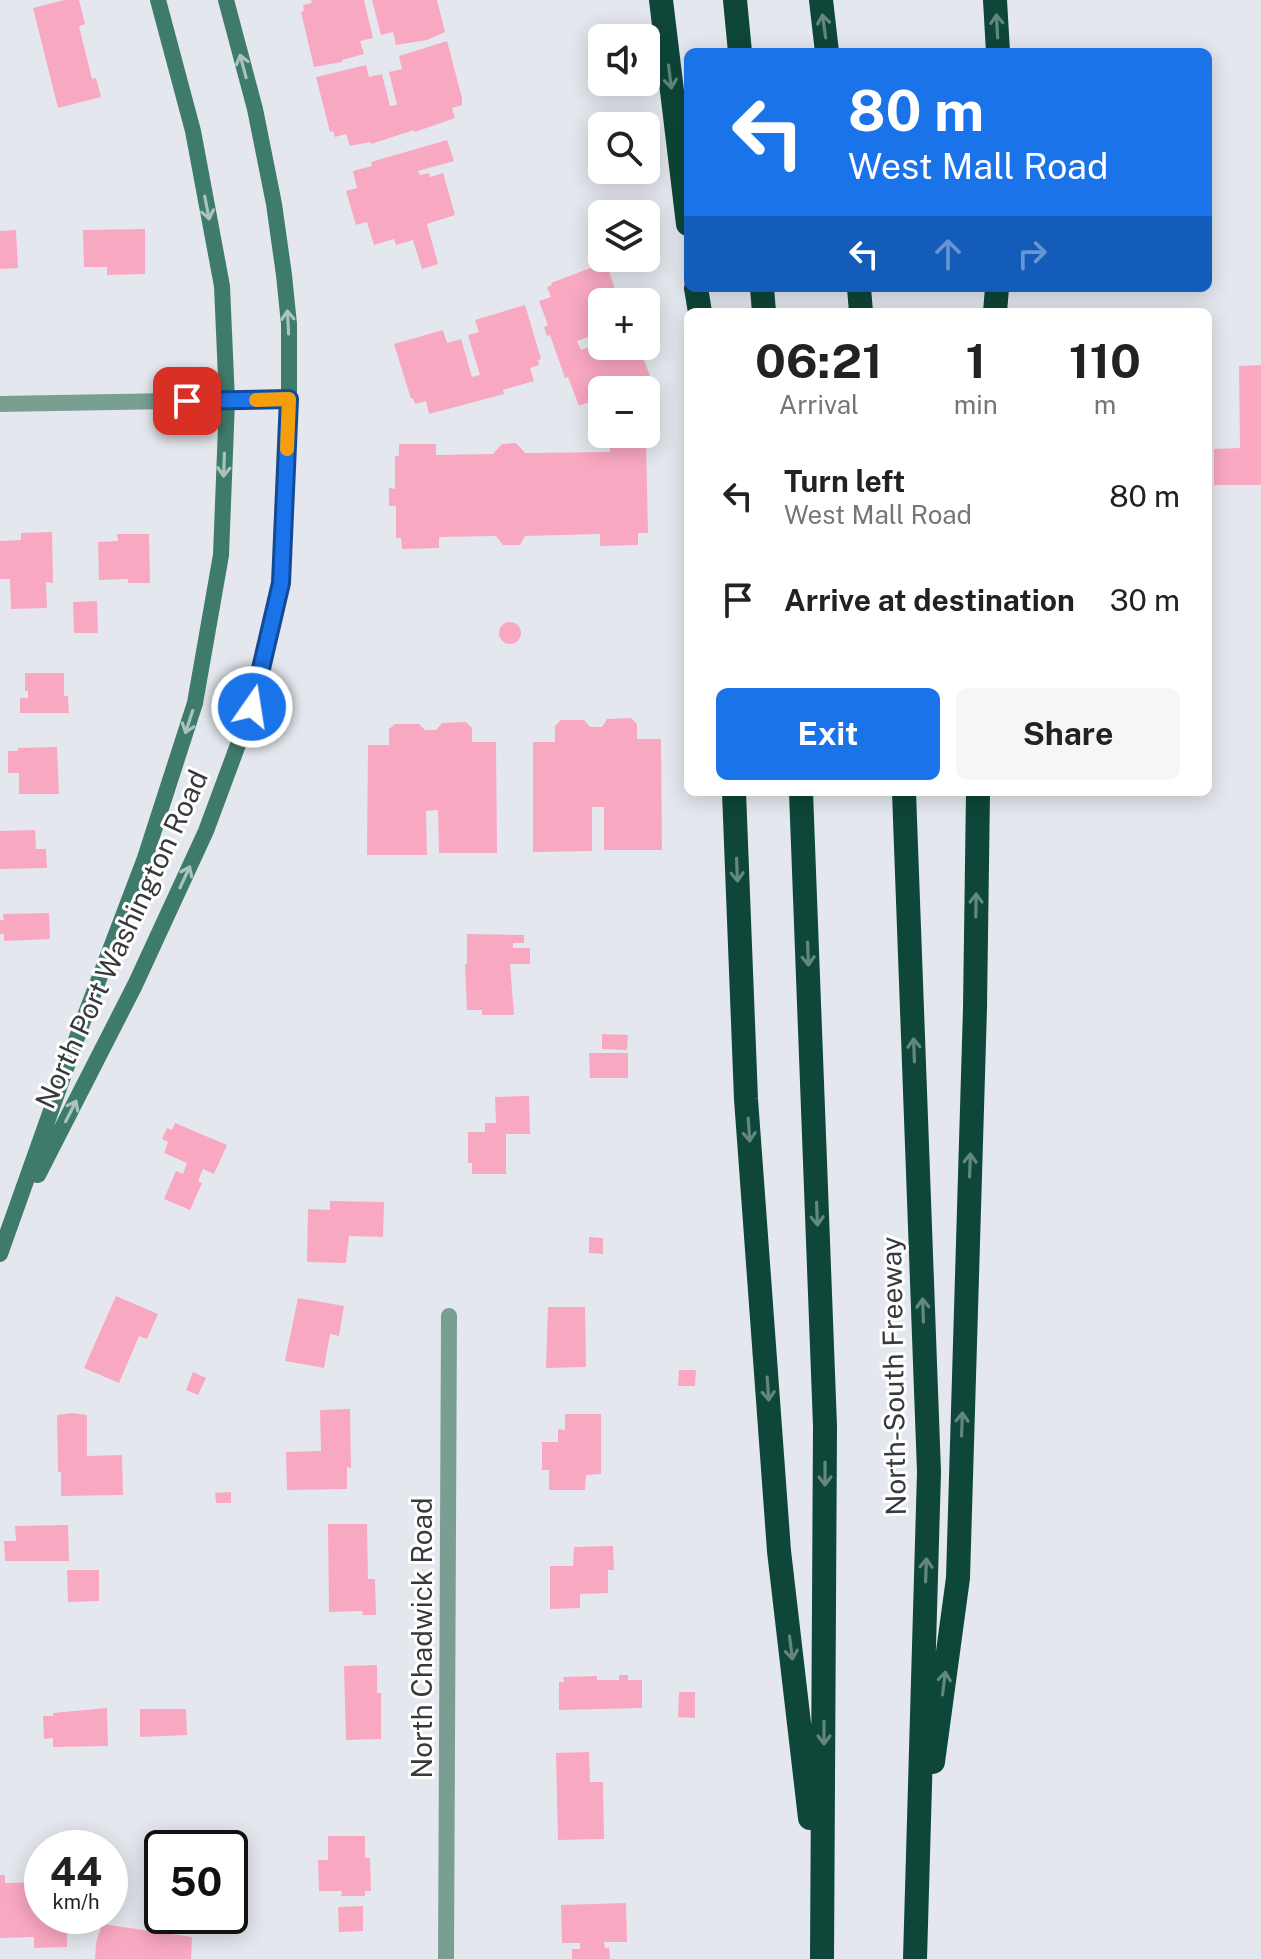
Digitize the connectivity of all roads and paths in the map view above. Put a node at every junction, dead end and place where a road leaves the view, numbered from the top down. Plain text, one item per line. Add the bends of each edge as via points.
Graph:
1 (158, 0) edge
2 (226, 0) edge
3 (661, 0) edge
4 (735, 0) edge
5 (821, 0) edge
6 (995, 0) edge
7 (740, 48) edge
8 (827, 48) edge
9 (998, 48) edge
10 (684, 191) edge
11 (289, 399) junction
12 (227, 401) junction
13 (0, 404) edge
14 (734, 796) edge
15 (801, 796) edge
16 (904, 796) edge
17 (978, 796) edge
18 (10, 1230) junction
19 (0, 1254) edge
20 (449, 1316) dead end
21 (915, 1900) junction
22 (822, 1925) junction
23 (446, 1959) edge
24 (822, 1959) edge
25 (915, 1959) edge

1 -> 12 main road, North Port Washington Road via 193,131 222,286
11 -> 2 main road, North Port Washington Road via 289,324 274,204
3 -> 10 highway
4 - 7 highway
8 -> 5 highway
9 -> 6 highway
11 - 12 street
18 -> 11 main road, North Port Washington Road via 135,985 206,831 252,707 281,583
12 - 13 street
12 -> 18 main road, North Port Washington Road via 221,555 195,703 145,858
14 -> 22 highway via 746,1099 779,1551
15 -> 22 highway via 825,1426
21 -> 16 highway, North-South Freeway via 929,1472
21 -> 17 highway via 958,1578
18 - 19 main road, North Port Washington Road
20 - 23 street, North Chadwick Road
21 - 25 highway, North-South Freeway
22 - 24 highway

